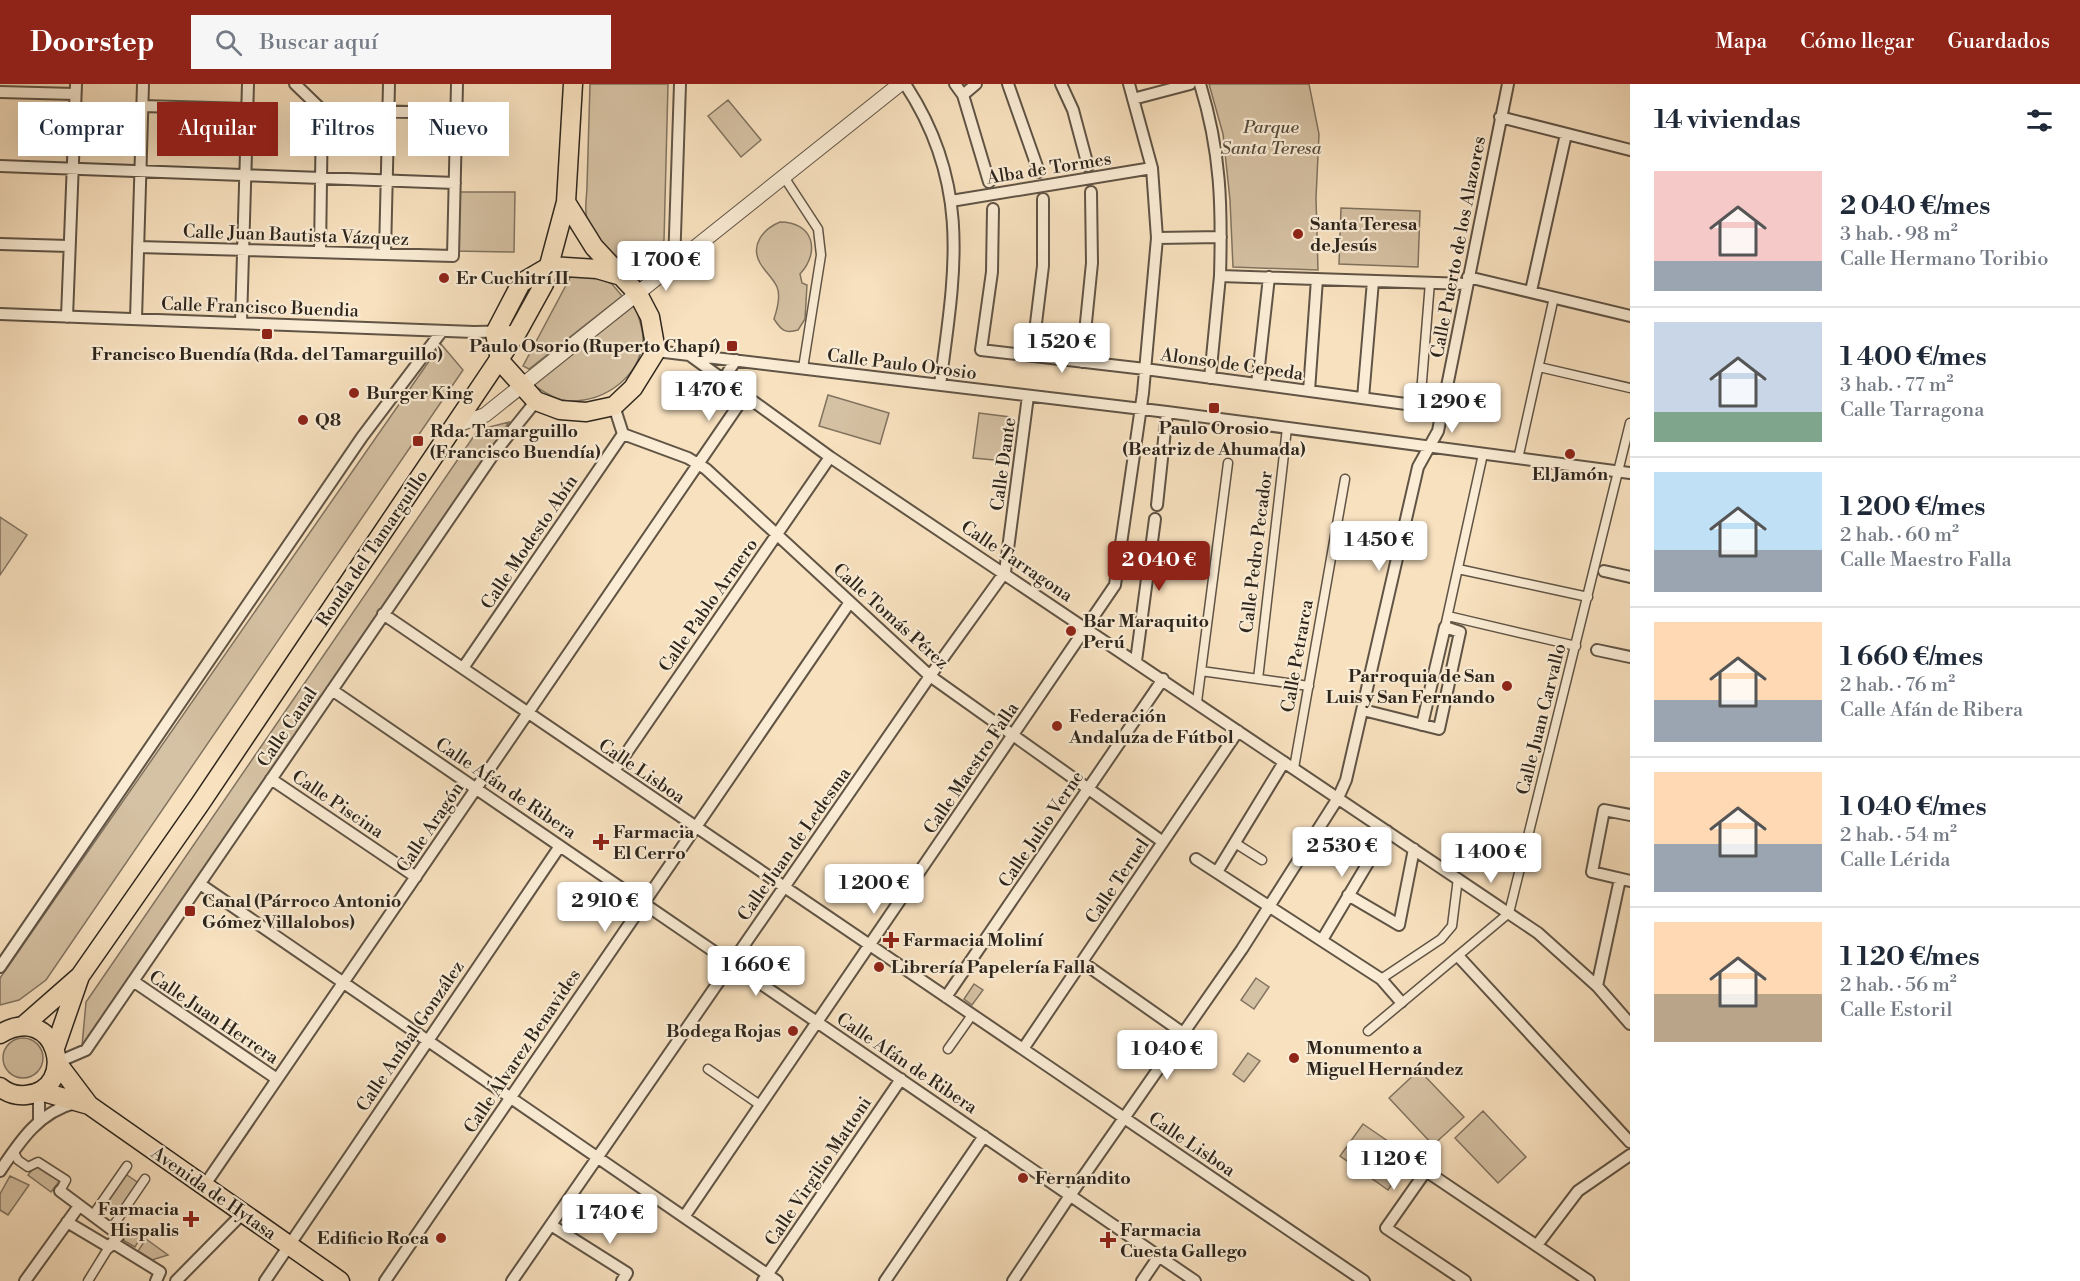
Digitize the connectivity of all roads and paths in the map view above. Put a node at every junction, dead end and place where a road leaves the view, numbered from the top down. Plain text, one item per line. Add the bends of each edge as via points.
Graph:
1 (143, 84) edge
2 (248, 84) edge
3 (295, 84) edge
4 (389, 84) edge
5 (457, 84) edge
6 (573, 84) edge
7 (680, 84) edge
8 (903, 84) edge
9 (955, 84) edge
10 (976, 84) edge
11 (1008, 84) edge
12 (1061, 84) edge
13 (1129, 84) edge
14 (1190, 84) edge
15 (1200, 84) edge
16 (1508, 84) edge
17 (75, 89) edge
18 (0, 92) edge
19 (963, 95) junction
20 (1133, 99) junction
21 (142, 102) edge
22 (248, 102) edge
23 (314, 102) edge
24 (390, 102) edge
25 (457, 102) edge
26 (1500, 117) junction
27 (1566, 134) junction
28 (1630, 150) edge
29 (140, 156) edge
30 (247, 156) edge
31 (321, 156) edge
32 (388, 156) edge
33 (456, 156) edge
34 (0, 166) edge
35 (1088, 166) dead end
36 (72, 168) junction
37 (1152, 168) junction
38 (140, 170) junction
39 (1039, 172) dead end
40 (247, 176) junction
41 (321, 177) junction
42 (784, 177) junction
43 (387, 180) junction
44 (989, 182) dead end
45 (455, 183) junction
46 (1091, 192) dead end
47 (1043, 199) dead end
48 (951, 201) junction
49 (566, 202) junction
50 (993, 209) dead end
51 (1221, 237) junction
52 (1156, 238) junction
53 (0, 244) edge
54 (69, 246) junction
55 (138, 247) junction
56 (243, 249) junction
57 (320, 252) junction
58 (385, 253) junction
59 (674, 265) junction
60 (550, 266) junction
61 (618, 275) junction
62 (1220, 276) junction
63 (1269, 277) junction
64 (1317, 279) junction
65 (1468, 280) junction
66 (1373, 281) junction
67 (1430, 282) junction
68 (1531, 291) junction
69 (638, 294) junction
70 (1554, 297) junction
71 (0, 314) edge
72 (1630, 316) edge
73 (67, 317) junction
74 (136, 319) junction
75 (241, 322) junction
76 (442, 331) junction
77 (518, 331) junction
78 (495, 333) junction
79 (657, 351) junction
80 (688, 354) junction
81 (1032, 356) junction
82 (736, 360) junction
83 (500, 361) junction
84 (1082, 362) junction
85 (1539, 367) junction
86 (803, 368) junction
87 (1145, 369) junction
88 (1210, 378) junction
89 (727, 384) junction
90 (1257, 384) junction
91 (520, 385) junction
92 (940, 385) junction
93 (1630, 388) edge
94 (1309, 391) junction
95 (1028, 396) junction
96 (744, 397) junction
97 (1363, 398) junction
98 (536, 401) junction
99 (614, 405) junction
100 (1420, 406) junction
101 (1141, 409) junction
102 (1443, 409) junction
103 (1167, 412) junction
104 (1630, 423) edge
105 (454, 426) junction
106 (1287, 428) junction
107 (623, 434) junction
108 (1429, 447) junction
109 (1483, 454) junction
110 (830, 457) junction
111 (1518, 459) junction
112 (1228, 463) dead end
113 (698, 464) junction
114 (1618, 471) junction
115 (1630, 473) edge
116 (1345, 479) dead end
117 (1157, 505) dead end
118 (1155, 519) dead end
119 (777, 534) junction
120 (1458, 569) junction
121 (1604, 571) dead end
122 (1005, 572) junction
123 (1630, 577) edge
124 (1588, 597) junction
125 (850, 602) junction
126 (383, 614) junction
127 (1446, 622) junction
128 (1087, 629) junction
129 (1576, 646) junction
130 (1597, 650) dead end
131 (1630, 657) edge
132 (1136, 660) junction
133 (463, 668) junction
134 (1201, 671) junction
135 (930, 676) junction
136 (1163, 679) junction
137 (1258, 679) junction
138 (1309, 686) junction
139 (332, 690) junction
140 (1197, 702) junction
141 (1363, 710) junction
142 (528, 713) junction
143 (1422, 725) junction
144 (1238, 731) junction
145 (1014, 736) junction
146 (1289, 765) junction
147 (614, 771) junction
148 (272, 778) junction
149 (476, 788) junction
150 (1088, 789) junction
151 (1338, 798) junction
152 (1630, 815) edge
153 (696, 827) junction
154 (1387, 831) junction
155 (1163, 842) junction
156 (1235, 843) junction
157 (560, 846) junction
158 (1414, 849) junction
159 (1196, 858) dead end
160 (1262, 860) dead end
161 (1217, 872) junction
162 (416, 877) junction
163 (1458, 879) junction
164 (1625, 880) edge
165 (200, 884) junction
166 (784, 887) junction
167 (1348, 895) junction
168 (644, 903) junction
169 (1270, 907) junction
170 (1509, 913) junction
171 (1322, 940) junction
172 (870, 945) junction
173 (1459, 957) junction
174 (1082, 962) junction
175 (732, 963) junction
176 (0, 967) edge
177 (80, 976) junction
178 (1381, 979) junction
179 (133, 981) junction
180 (343, 982) junction
181 (1597, 986) junction
182 (946, 997) junction
183 (1401, 1002) junction
184 (972, 1015) junction
185 (817, 1022) junction
186 (1630, 1024) edge
187 (8, 1028) edge
188 (1368, 1031) dead end
189 (1183, 1034) junction
190 (428, 1040) junction
191 (948, 1049) dead end
192 (1023, 1049) junction
193 (57, 1058) junction
194 (708, 1069) dead end
195 (277, 1079) junction
196 (901, 1079) junction
197 (40, 1091) junction
198 (4, 1095) edge
199 (510, 1098) junction
200 (84, 1103) junction
201 (760, 1105) junction
202 (1124, 1118) junction
203 (39, 1119) junction
204 (984, 1136) junction
205 (1630, 1142) edge
206 (14, 1151) junction
207 (1630, 1155) edge
208 (598, 1158) junction
209 (127, 1166) dead end
210 (0, 1171) edge
211 (145, 1179) dead end
212 (204, 1186) junction
213 (60, 1191) joint
214 (1069, 1197) junction
215 (80, 1206) junction
216 (243, 1213) junction
217 (93, 1215) junction
218 (684, 1217) junction
219 (67, 1222) junction
220 (551, 1224) junction
221 (111, 1229) junction
222 (111, 1245) junction
223 (288, 1245) junction
224 (1537, 1245) junction
225 (1159, 1256) junction
226 (158, 1277) edge
227 (769, 1279) edge
228 (516, 1280) edge
229 (25, 1281) edge
230 (88, 1281) edge
231 (176, 1281) edge
232 (265, 1281) edge
233 (340, 1281) edge
234 (385, 1281) edge
235 (622, 1281) edge
236 (885, 1281) edge
237 (1014, 1281) edge
238 (1142, 1281) edge
239 (1195, 1281) edge
240 (1364, 1281) edge
241 (1465, 1281) edge
242 (1589, 1281) edge

1 - 21 street
2 - 22 street
3 - 23 street
4 - 24 street
5 - 25 street
6 - 49 main road, Ronda del Tamarguillo
7 - 59 street
8 - 42 street
8 - 48 street via 934,135
9 - 19 street
10 - 19 street
11 - 39 street
12 - 35 street via 1073,110
13 - 20 street, Calle Maestro Falla
14 - 20 street
15 - 51 street via 1212,124 1222,206
16 - 26 street, Calle Puerto de los Alazores
17 - 18 street
17 - 36 street
19 - 44 street
20 - 37 street, Calle Maestro Falla
26 - 27 street
26 - 65 street, Calle Puerto de los Alazores
27 - 28 street
27 - 68 street
29 - 38 street
30 - 40 street
31 - 41 street
32 - 43 street
33 - 45 street
34 - 36 street
36 - 38 street
36 - 54 street
37 - 48 street, Alba de Tormes
37 - 52 street, Calle Maestro Falla
38 - 40 street
38 - 55 street
40 - 41 street
40 - 56 street
41 - 43 street
41 - 57 street
42 - 59 street
42 - 86 street via 818,229 820,255
43 - 45 street
43 - 58 street
45 - 58 street, Calle Juan Bautista Vázquez via 453,256
46 - 84 street via 1092,263
47 - 81 street via 1043,266
48 - 92 street via 955,269
49 - 60 main road, Ronda del Tamarguillo
49 - 61 main road via 594,247
50 - 81 street, Alonso de Cepeda via 992,272 981,350
51 - 52 street
51 - 62 street
52 - 87 street, Calle Maestro Falla
53 - 54 street
54 - 73 street
55 - 56 street, Calle Juan Bautista Vázquez
55 - 74 street
56 - 57 street, Calle Juan Bautista Vázquez
56 - 75 street
57 - 58 street, Calle Juan Bautista Vázquez
59 - 69 street
60 - 61 main road via 597,268
60 - 77 main road, Ronda del Tamarguillo
60 - 78 main road via 521,283
61 - 69 main road
62 - 63 street
62 - 88 street
63 - 64 street
63 - 90 street
64 - 66 street
64 - 94 street
65 - 67 street
65 - 68 street
65 - 102 street, Calle Puerto de los Alazores
66 - 67 street
66 - 97 street
67 - 100 street
68 - 70 street
69 - 79 main road via 650,317
69 - 91 street
70 - 72 street
70 - 85 street
71 - 73 street, Calle Francisco Buendia
73 - 74 street, Calle Francisco Buendia
74 - 75 street, Calle Francisco Buendia
75 - 76 street, Calle Francisco Buendia
76 - 78 street, Calle Francisco Buendia
76 - 176 street via 362,437
77 - 78 street, Calle Francisco Buendia
77 - 83 main road, Ronda del Tamarguillo
78 - 83 main road
79 - 80 street, Calle Paulo Orosio
79 - 99 main road via 633,388
80 - 82 street, Calle Paulo Orosio
80 - 89 street, Calle Tarragona
81 - 84 street, Alonso de Cepeda
82 - 86 street, Calle Paulo Orosio
82 - 89 street via 728,372
83 - 91 main road
83 - 105 main road, Ronda del Tamarguillo
84 - 87 street, Alonso de Cepeda
85 - 93 street
85 - 111 street
86 - 92 street, Calle Paulo Orosio
87 - 88 street, Alonso de Cepeda
87 - 101 street, Calle Maestro Falla
88 - 90 street, Alonso de Cepeda
89 - 96 street, Calle Tarragona
90 - 94 street, Alonso de Cepeda
91 - 98 main road
91 - 105 street via 485,415
92 - 95 street, Calle Paulo Orosio
94 - 97 street, Alonso de Cepeda
95 - 101 street, Calle Paulo Orosio
95 - 122 street, Calle Dante
96 - 110 street, Calle Tarragona
96 - 113 street, Calle Aragón
97 - 100 street, Alonso de Cepeda
98 - 99 main road via 560,410 585,412
98 - 126 street, Calle Canal via 495,452
99 - 107 street
100 - 102 street, Alonso de Cepeda
101 - 103 street, Calle Paulo Orosio
101 - 128 street, Calle Maestro Falla via 1115,585
102 - 108 street, Calle Puerto de los Alazores
103 - 106 street, Calle Paulo Orosio
103 - 117 street
104 - 114 street, Calle Juan Carvallo
105 - 177 main road, Ronda del Tamarguillo
106 - 108 street, Calle Paulo Orosio
106 - 137 street, Calle Pedro Pecador
107 - 113 street, Calle Tomás Pérez
107 - 133 street, Calle Modesto Abín
108 - 109 street, Calle Paulo Orosio
108 - 141 street, Calle Puerto de los Alazores via 1418,467
109 - 111 street, Calle Paulo Orosio
109 - 120 street
110 - 119 street, Calle Pablo Armero
110 - 122 street, Calle Tarragona
111 - 114 street, Calle Paulo Orosio
112 - 134 street
113 - 119 street, Calle Tomás Pérez
113 - 142 street, Calle Aragón
114 - 115 street, Calle Paulo Orosio
114 - 124 street, Calle Juan Carvallo
116 - 138 street, Calle Petrarca
118 - 132 street
119 - 125 street, Calle Tomás Pérez
119 - 147 street, Calle Pablo Armero
120 - 124 street
120 - 127 street
121 - 123 street
122 - 128 street, Calle Tarragona
122 - 135 street, Calle Juan de Ledesma
124 - 129 street, Calle Juan Carvallo
125 - 135 street, Calle Tomás Pérez
125 - 153 street, Calle Álvarez Benavides
126 - 133 street, Calle Lisboa
126 - 139 street, Calle Canal
127 - 129 street
127 - 143 street
127 - 143 street via 1460,632 1439,729
128 - 132 street, Calle Tarragona
128 - 145 street, Calle Maestro Falla
129 - 170 street, Calle Juan Carvallo
130 - 131 street
132 - 136 street, Calle Tarragona
133 - 142 street, Calle Lisboa
134 - 137 street
134 - 140 street
135 - 145 street, Calle Tomás Pérez
135 - 166 street, Calle Juan de Ledesma
136 - 140 street, Calle Tarragona
136 - 150 street, Calle Julio Verne
137 - 138 street
138 - 146 street, Calle Petrarca
139 - 148 street, Calle Canal
139 - 149 street, Calle Afán de Ribera
140 - 144 street, Calle Tarragona
141 - 143 street
141 - 151 street, Calle Puerto de los Alazores
142 - 147 street, Calle Lisboa
142 - 149 street, Calle Aragón
144 - 146 street, Calle Tarragona
144 - 155 street, Calle Teruel
145 - 150 street, Calle Tomás Pérez
145 - 172 street, Calle Maestro Falla
146 - 151 street, Calle Tarragona
146 - 156 street
147 - 153 street, Calle Lisboa
148 - 162 street, Calle Piscina
148 - 165 street, Calle Canal
149 - 157 street, Calle Afán de Ribera
149 - 162 street, Calle Aragón
150 - 155 street, Calle Tomás Pérez
150 - 182 street, Calle Julio Verne
151 - 154 street, Calle Tarragona
151 - 169 street, Calle Puerto de los Alazores
152 - 164 street via 1604,810 1592,872
153 - 166 street, Calle Lisboa
153 - 168 street, Calle Álvarez Benavides
154 - 158 street, Calle Tarragona
154 - 167 street
155 - 174 street, Calle Teruel
156 - 160 street
156 - 161 street
157 - 168 street, Calle Afán de Ribera
157 - 190 street, Calle Aníbal González
158 - 163 street, Calle Tarragona
158 - 167 street via 1399,925
159 - 161 street
161 - 169 street
162 - 180 street, Calle Aragón
163 - 170 street, Calle Tarragona
163 - 178 street via 1452,926 1441,939
164 - 181 street
165 - 179 street, Calle Canal
165 - 180 street
166 - 172 street, Calle Lisboa
166 - 175 street, Calle Juan de Ledesma
167 - 171 street
168 - 175 street, Calle Afán de Ribera
168 - 199 street, Calle Álvarez Benavides
169 - 171 street
169 - 189 street, Calle Puerto de los Alazores
170 - 173 street
170 - 181 street, Calle Tarragona via 1538,933
171 - 178 street
172 - 182 street, Calle Lisboa
172 - 185 street, Calle Maestro Falla
173 - 183 street
173 - 205 street
174 - 189 street
174 - 192 street, Calle Teruel
175 - 185 street, Calle Afán de Ribera
175 - 208 street, Calle Juan de Ledesma
177 - 187 main road, Ronda del Tamarguillo
177 - 193 main road, Ronda del Tamarguillo
178 - 183 street
179 - 193 street, Calle Canal via 86,1050
179 - 195 street, Calle Juan Herrera
180 - 190 street
180 - 195 street, Calle Aragón
181 - 186 street, Calle Tarragona
182 - 184 street, Calle Lisboa
183 - 188 street
184 - 191 street
184 - 192 street, Calle Lisboa
185 - 196 street, Calle Afán de Ribera
185 - 201 street, Calle Maestro Falla
187 - 193 main road via 43,1032
189 - 202 street, Calle Puerto de los Alazores
190 - 199 street
190 - 223 street, Calle Aníbal González
192 - 202 street, Calle Lisboa
193 - 197 main road, Ronda del Tamarguillo via 52,1080
193 - 200 main road
194 - 201 street
195 - 212 street, Calle Aragón
196 - 204 street, Calle Afán de Ribera
196 - 227 street, Calle Virgilio Mattoni
197 - 198 main road
197 - 200 main road
197 - 203 street
199 - 208 street
199 - 234 street, Calle Álvarez Benavides
200 - 203 street via 58,1107
200 - 212 main road, Avenida de Hytasa
201 - 218 street, Calle Maestro Falla
202 - 214 street, Calle Puerto de los Alazores
202 - 240 street, Calle Lisboa
203 - 206 street
204 - 214 street, Calle Afán de Ribera
204 - 236 street
206 - 210 street
206 - 213 street via 28,1167 38,1161 66,1180
207 - 224 street via 1578,1191
208 - 218 street
208 - 220 street, Calle Juan de Ledesma
209 - 217 street
211 - 221 street
212 - 216 main road, Avenida de Hytasa
213 - 215 street
214 - 225 street, Calle Afán de Ribera
214 - 237 street, Calle Puerto de los Alazores
215 - 217 street
215 - 219 street
216 - 223 main road, Avenida de Hytasa
216 - 231 street
217 - 221 street
218 - 227 street
219 - 222 street
219 - 229 street
220 - 228 street, Calle Juan de Ledesma
220 - 235 street via 627,1273
221 - 222 street via 119,1235
222 - 226 street
222 - 230 street
223 - 232 street, Calle Aníbal González
223 - 233 main road, Avenida de Hytasa
224 - 241 street via 1426,1171 1386,1228
224 - 242 street
225 - 238 street
225 - 239 street, Calle Afán de Ribera
226 - 231 street

